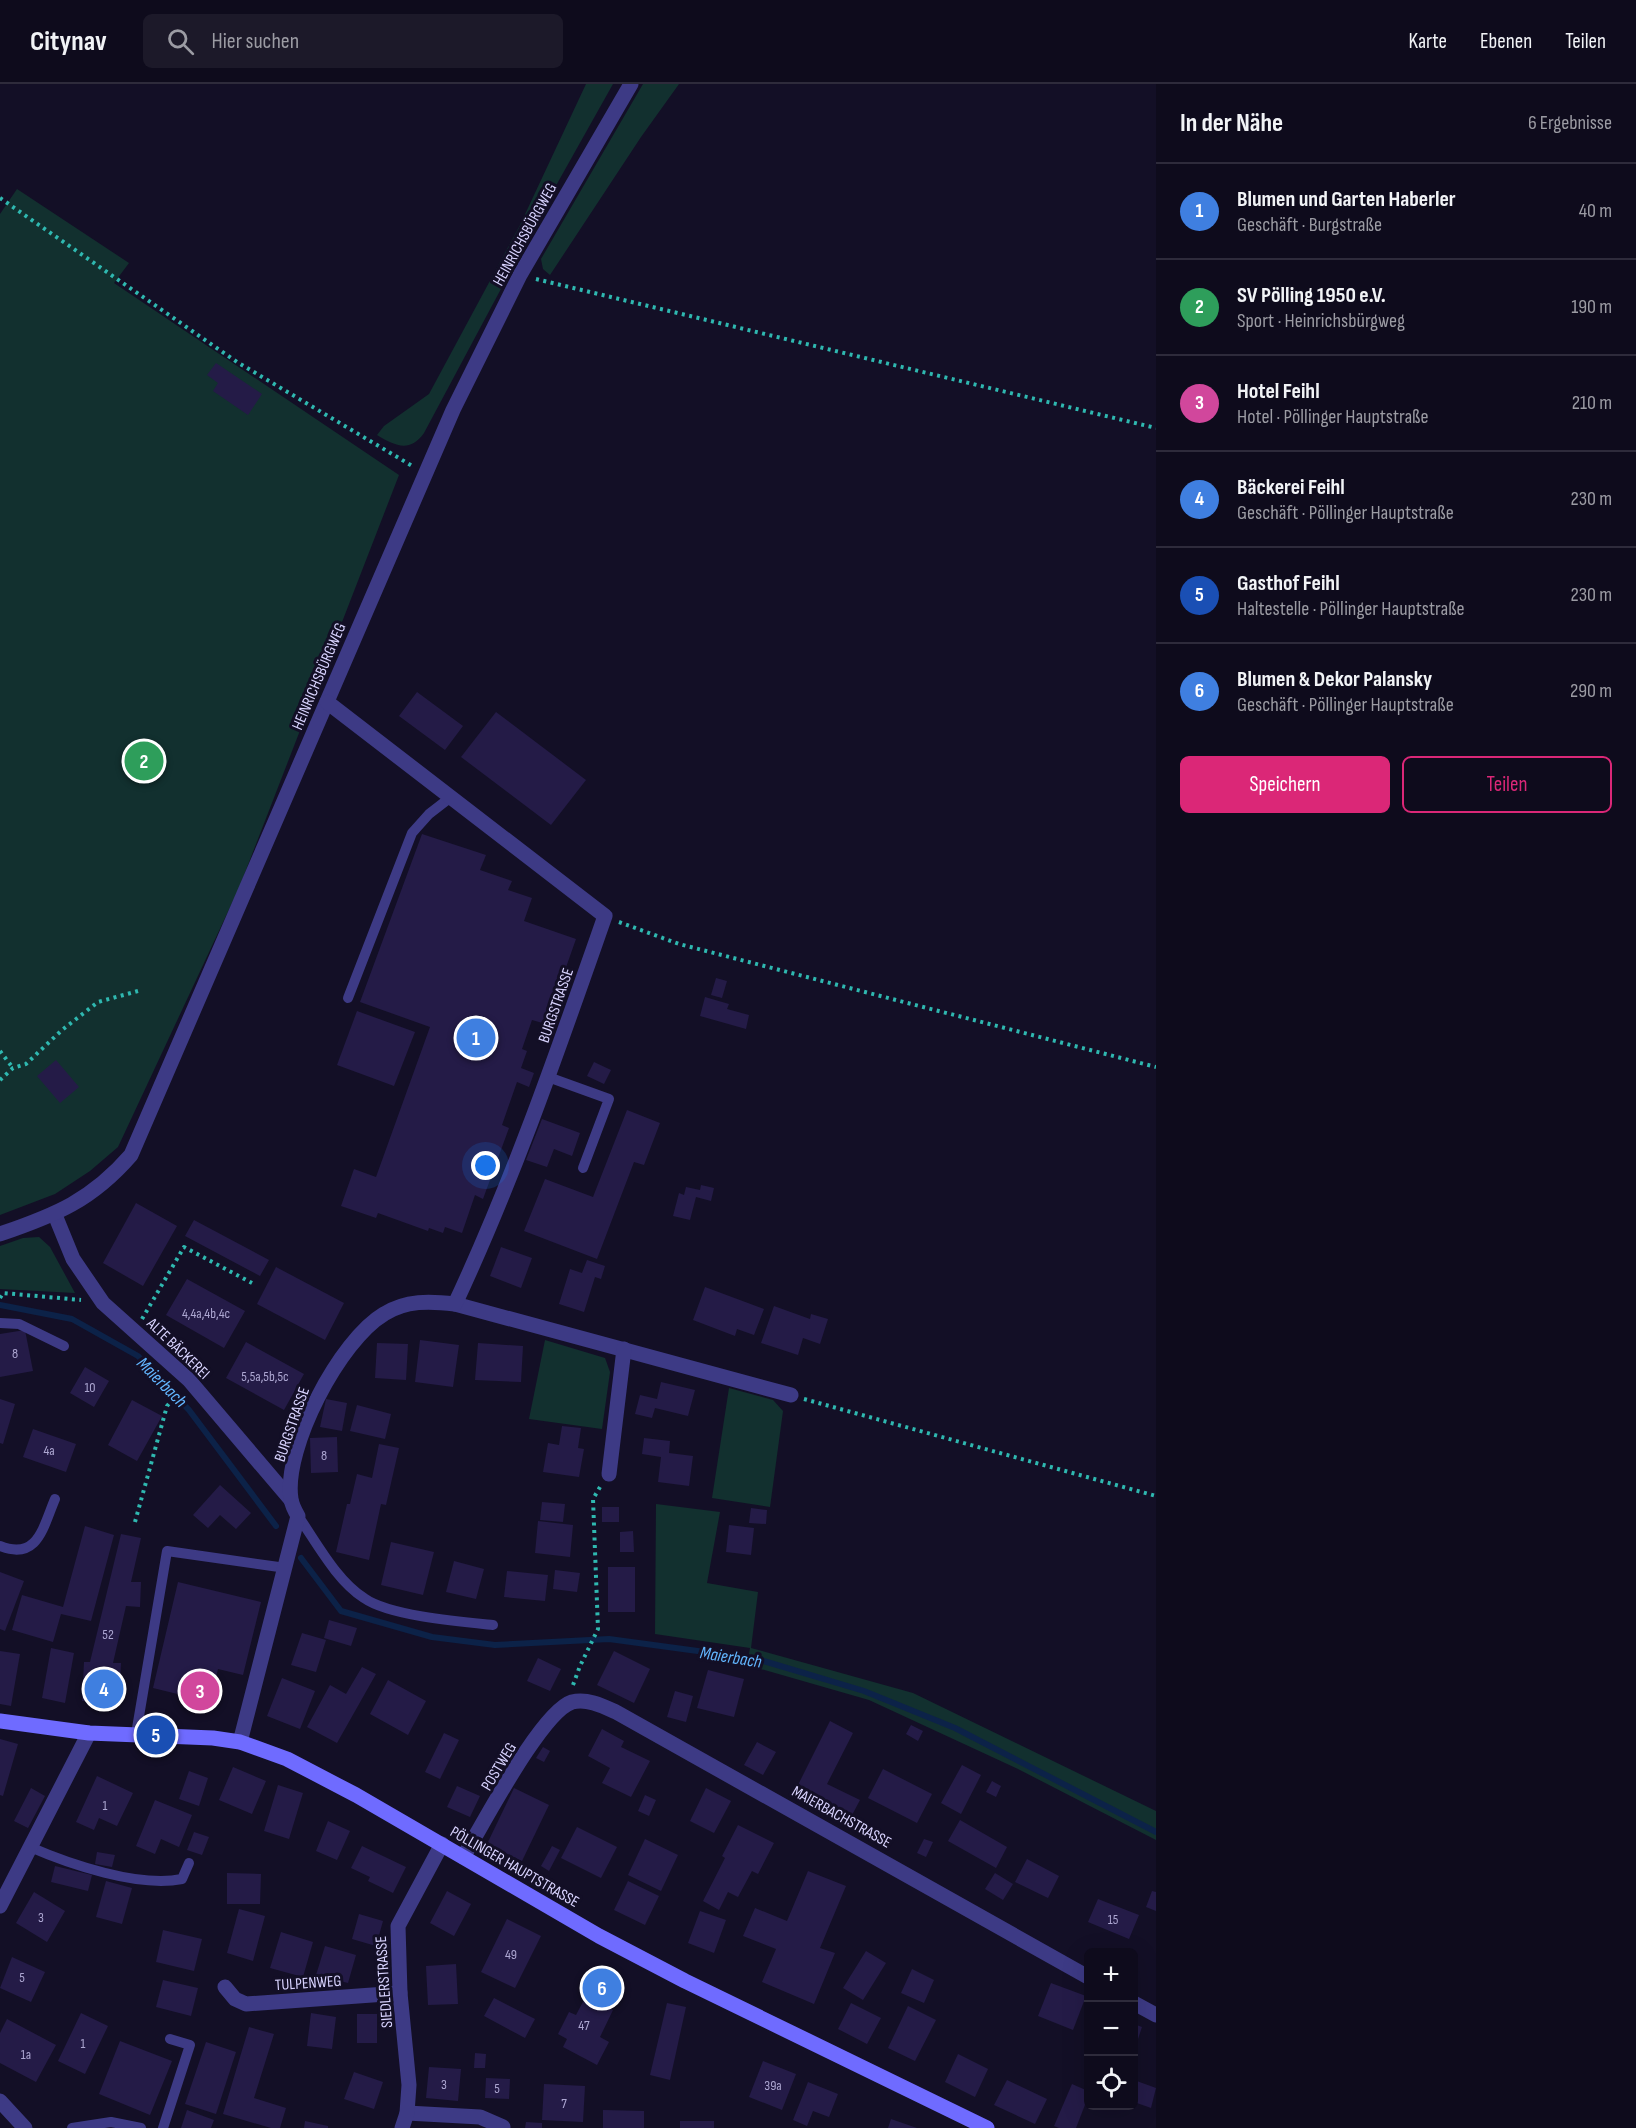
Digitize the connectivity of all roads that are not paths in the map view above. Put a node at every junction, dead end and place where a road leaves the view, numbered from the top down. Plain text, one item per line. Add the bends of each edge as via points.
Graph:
1 (631, 84) edge
2 (327, 702) junction
3 (451, 797) junction
4 (348, 998) dead end
5 (548, 1077) junction
6 (583, 1168) dead end
7 (55, 1215) junction
8 (0, 1234) edge
9 (455, 1304) junction
10 (0, 1323) edge
11 (64, 1346) dead end
12 (624, 1349) junction
13 (791, 1395) road end
14 (609, 1474) road end
15 (55, 1499) dead end
16 (291, 1500) junction
17 (298, 1516) junction
18 (0, 1546) edge
19 (286, 1568) junction
20 (493, 1625) dead end
21 (572, 1702) joint
22 (0, 1721) edge
23 (89, 1733) junction
24 (136, 1734) junction
25 (240, 1742) junction
26 (442, 1844) junction
27 (30, 1847) junction
28 (464, 1857) junction
29 (189, 1863) dead end
30 (0, 1906) edge
31 (1084, 1974) edge
32 (225, 1987) dead end
33 (400, 1993) junction
34 (1138, 2004) edge
35 (1156, 2015) edge
36 (170, 2039) dead end
37 (0, 2101) edge
38 (404, 2121) edge
39 (503, 2127) edge
40 (25, 2128) edge
41 (72, 2128) edge
42 (141, 2128) edge
43 (163, 2128) edge
44 (987, 2128) edge

1 - 2 street, HEINRICHSBÜRGWEG via 520,275 424,473
2 - 3 street
2 - 7 street, HEINRICHSBÜRGWEG via 131,1155 98,1188
3 - 4 lane via 412,833
3 - 5 street, BURGSTRASSE via 605,916
5 - 6 lane via 609,1099
5 - 9 street, BURGSTRASSE via 494,1221
7 - 8 street, HEINRICHSBÜRGWEG
7 - 16 street, ALTE BÄCKEREI via 73,1258 103,1303 189,1380
9 - 12 street, BURGSTRASSE
9 - 16 street, BURGSTRASSE via 418,1302 386,1312 368,1324 345,1351 311,1412 296,1454
10 - 11 lane via 19,1324
12 - 13 street, BURGSTRASSE
12 - 14 street
15 - 18 lane via 37,1541 30,1548 19,1551
16 - 17 street, BURGSTRASSE
17 - 19 street
17 - 20 lane via 340,1576 364,1599 454,1622
19 - 24 lane via 167,1551
19 - 25 street
21 - 28 street, POSTWEG via 561,1707 541,1730
21 - 31 street, MAIERBACHSTRASSE via 597,1704 616,1712
22 - 23 street, PÖLLINGER HAUPTSTRASSE
23 - 24 street, PÖLLINGER HAUPTSTRASSE
23 - 27 street
24 - 25 street, PÖLLINGER HAUPTSTRASSE
25 - 26 street, PÖLLINGER HAUPTSTRASSE via 322,1776
26 - 28 street, PÖLLINGER HAUPTSTRASSE
26 - 33 street, SIEDLERSTRASSE via 398,1926
27 - 29 lane via 63,1862 119,1876 172,1881 182,1879
27 - 30 street
28 - 44 street, PÖLLINGER HAUPTSTRASSE via 685,1981
32 - 33 street, TULPENWEG via 235,1999 246,2004
33 - 38 street, SIEDLERSTRASSE via 408,2066
34 - 35 street
36 - 43 lane via 190,2045
37 - 40 street
38 - 39 street via 480,2117
41 - 42 lane via 111,2122

